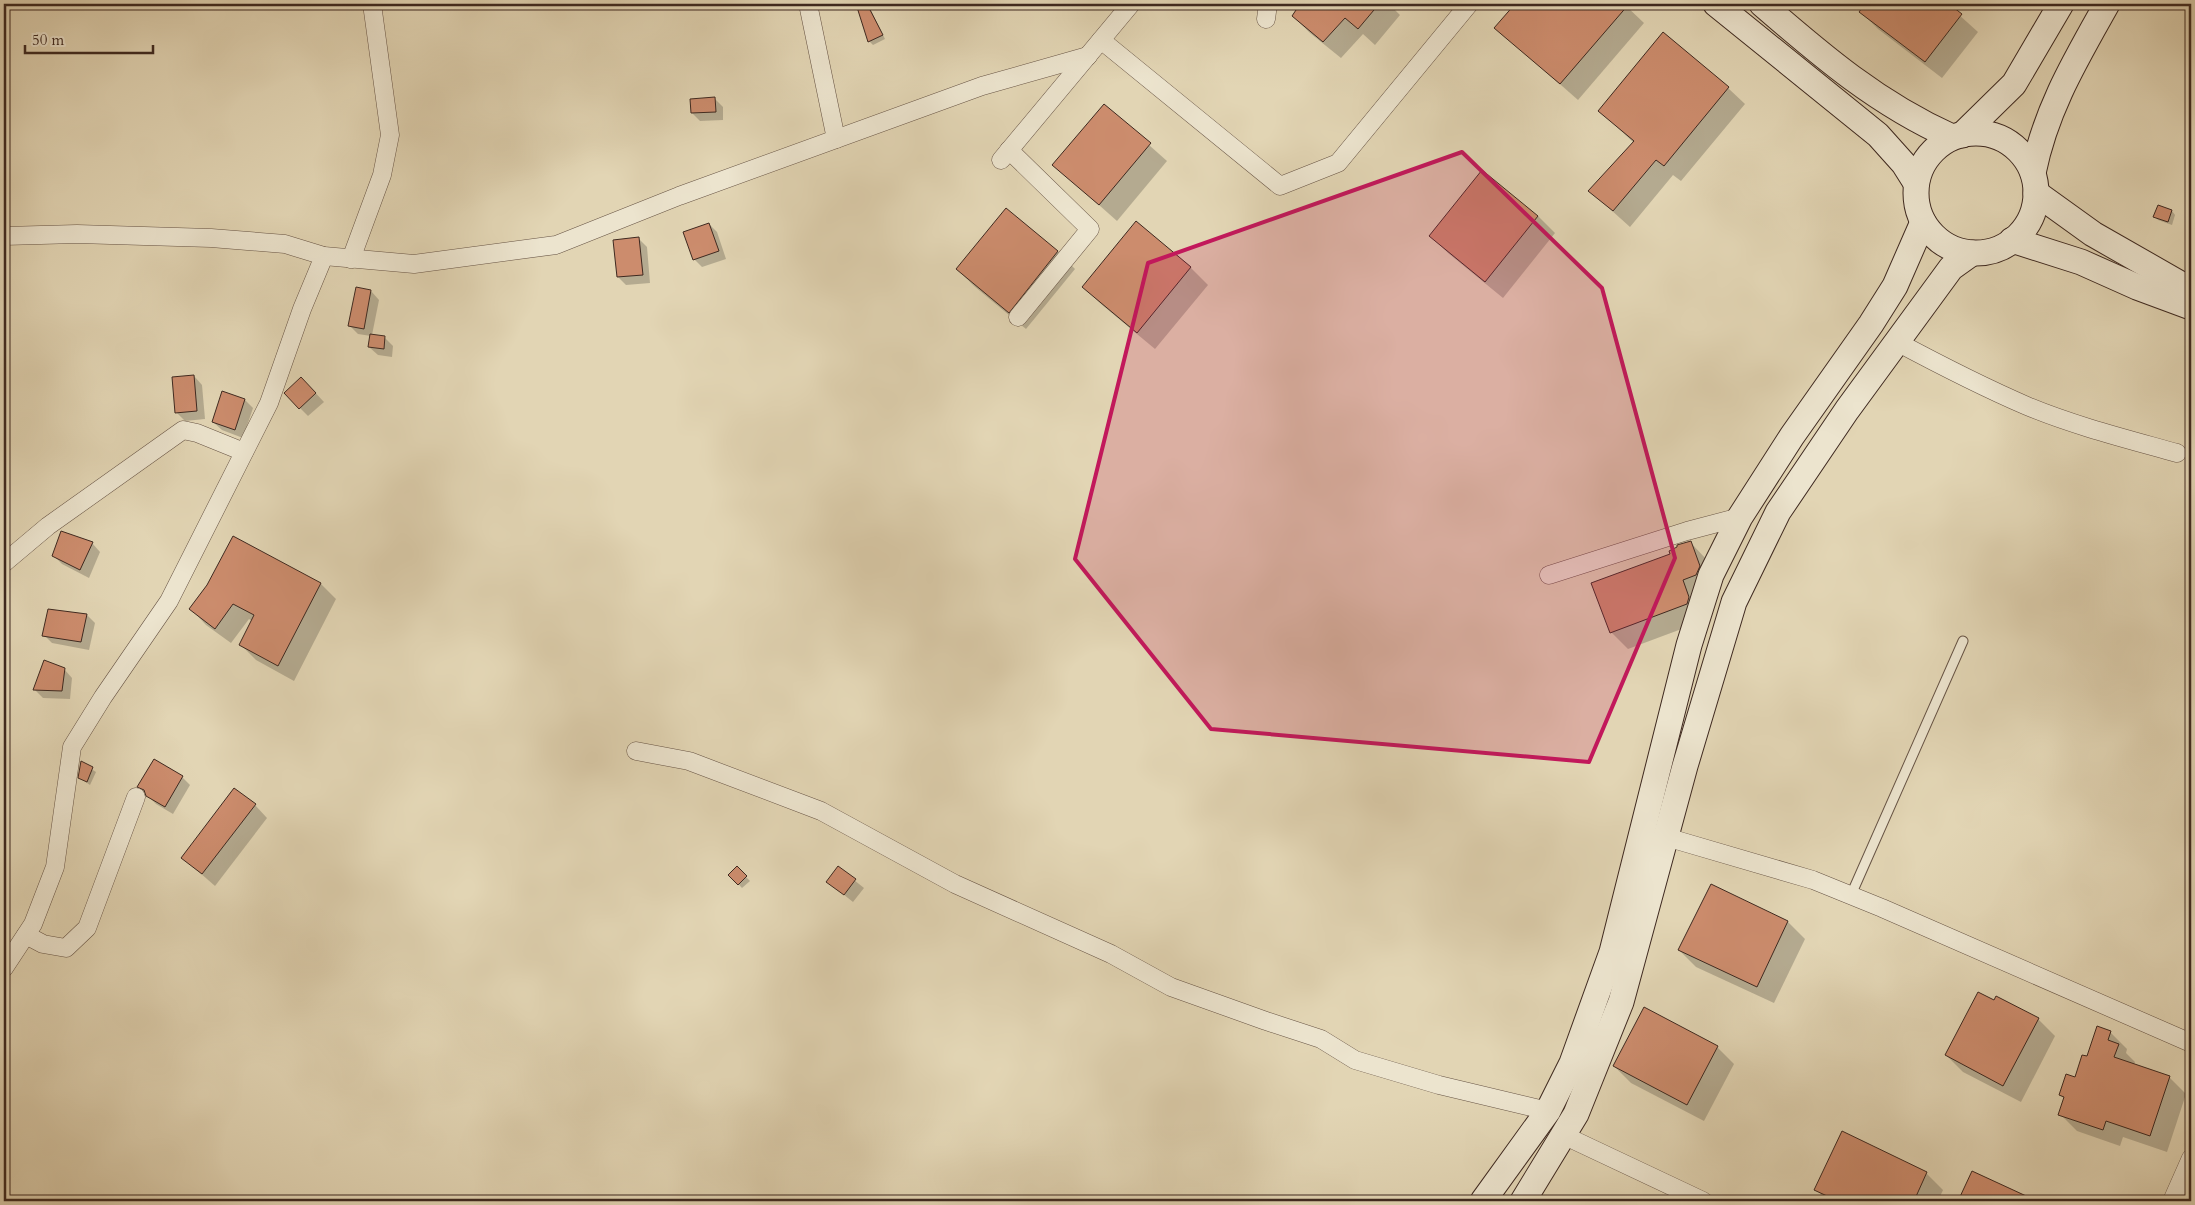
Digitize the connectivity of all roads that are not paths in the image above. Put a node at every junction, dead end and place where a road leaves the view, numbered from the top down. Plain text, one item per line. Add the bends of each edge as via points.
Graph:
1 (372, 4) edge
2 (808, 4) edge
3 (1131, 4) edge
4 (1469, 4) edge
5 (1716, 4) edge
6 (1762, 4) edge
7 (2061, 4) edge
8 (2107, 4) edge
9 (1101, 40) junction
10 (1088, 56) junction
11 (1957, 136) junction
12 (836, 139) junction
13 (1916, 183) junction
14 (2035, 183) junction
15 (1923, 222) junction
16 (4, 236) edge
17 (2012, 240) junction
18 (1972, 253) junction
19 (324, 256) junction
20 (350, 259) junction
21 (2191, 290) edge
22 (2191, 307) edge
23 (1018, 317) dead end
24 (1897, 342) junction
25 (244, 452) junction
26 (2177, 453) dead end
27 (1740, 518) junction
28 (4, 563) edge
29 (1550, 575) dead end
30 (1963, 641) dead end
31 (636, 751) dead end
32 (136, 797) dead end
33 (1666, 837) junction
34 (1852, 895) junction
35 (26, 935) junction
36 (4, 968) edge
37 (2191, 1043) edge
38 (1548, 1111) junction
39 (1563, 1135) junction
40 (2191, 1158) edge
41 (1483, 1201) edge
42 (1523, 1201) edge
43 (1703, 1201) edge
44 (2172, 1201) edge

1 - 20 street via 390,135 382,175
2 - 12 street
3 - 9 street
4 - 9 street via 1338,163 1280,186
5 - 13 main road via 1878,135
6 - 11 main road via 1852,78 1921,124
7 - 11 main road via 2014,84 1990,110
8 - 14 main road via 2045,124
9 - 10 street
10 - 12 street via 982,86
10 - 23 street via 1005,155 1090,229
11 - 13 main road via 1935,148 1923,164
11 - 14 main road via 1991,134 2009,142 2024,156
12 - 20 street via 679,196 556,246 414,264
13 - 15 main road via 1917,203
14 - 17 main road via 2033,212 2024,230
14 - 21 main road via 2092,234
15 - 18 main road via 1936,238 1952,248
15 - 27 main road via 1895,286
16 - 19 street via 77,234 211,238 285,244
17 - 18 main road via 1991,251
17 - 22 main road via 2082,262
18 - 24 main road via 1952,268
19 - 20 street
19 - 25 street via 269,403
24 - 26 street via 2029,407
24 - 33 main road via 1846,410 1778,512 1734,602
25 - 28 street via 183,430 48,526
25 - 35 street via 169,601 72,747 55,867
27 - 29 street
27 - 38 main road via 1712,575 1689,645 1612,952 1572,1063
30 - 34 lane
31 - 38 street via 690,761 821,810 955,884 1111,954 1171,986 1321,1038 1355,1060 1439,1085
32 - 35 street via 87,928 66,948 43,944
33 - 34 street via 1813,880
33 - 39 main road via 1621,1002 1576,1114
34 - 37 street
35 - 36 street
38 - 41 main road
39 - 42 main road
39 - 43 street
40 - 44 street

